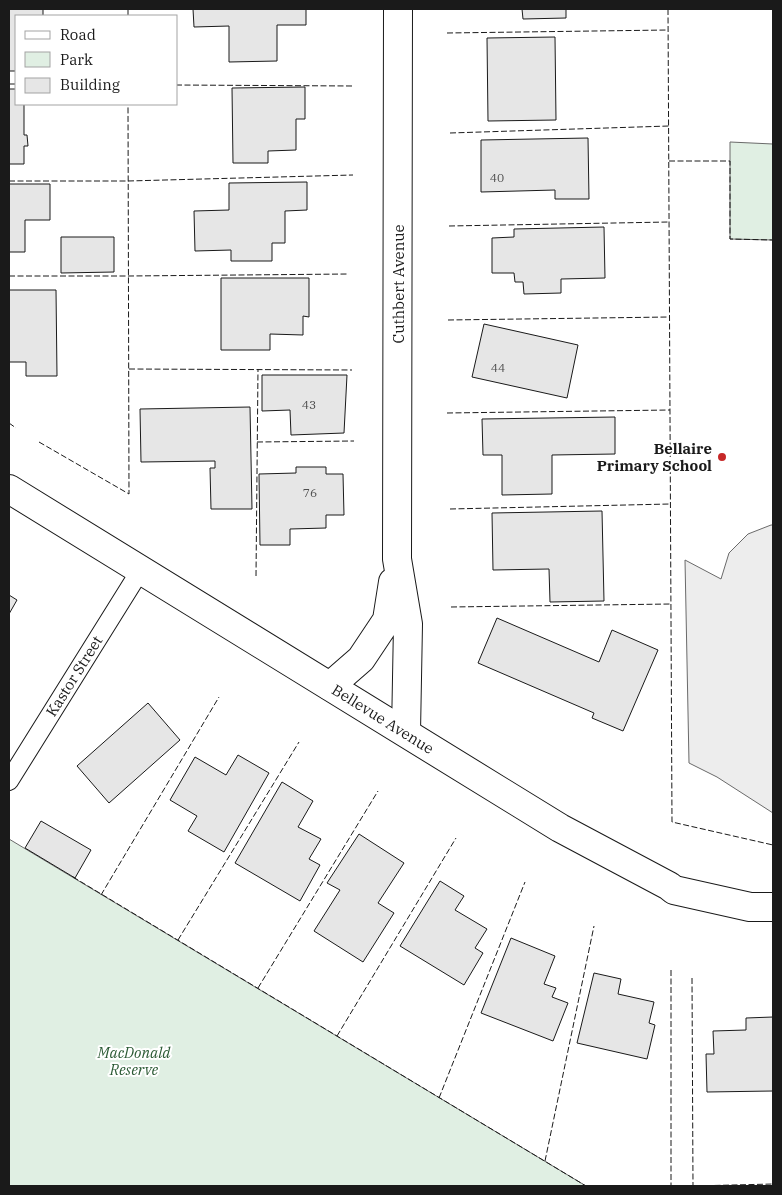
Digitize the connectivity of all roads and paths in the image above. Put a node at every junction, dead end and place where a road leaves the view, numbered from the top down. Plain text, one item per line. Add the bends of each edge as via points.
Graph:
1 (398, 9) edge
2 (9, 489) edge
3 (397, 559) junction
4 (140, 571) junction
5 (330, 686) junction
6 (406, 732) junction
7 (9, 780) edge
8 (773, 907) edge

1 - 3 street, Cuthbert Avenue
2 - 4 street, Bellevue Avenue
3 - 5 street, Cuthbert Avenue via 387,620 361,658
3 - 6 street, Cuthbert Avenue via 408,624
4 - 5 street, Bellevue Avenue
4 - 7 lane, Kastor Street
5 - 6 street, Bellevue Avenue
6 - 8 street, Bellevue Avenue via 560,828 674,890 750,907

